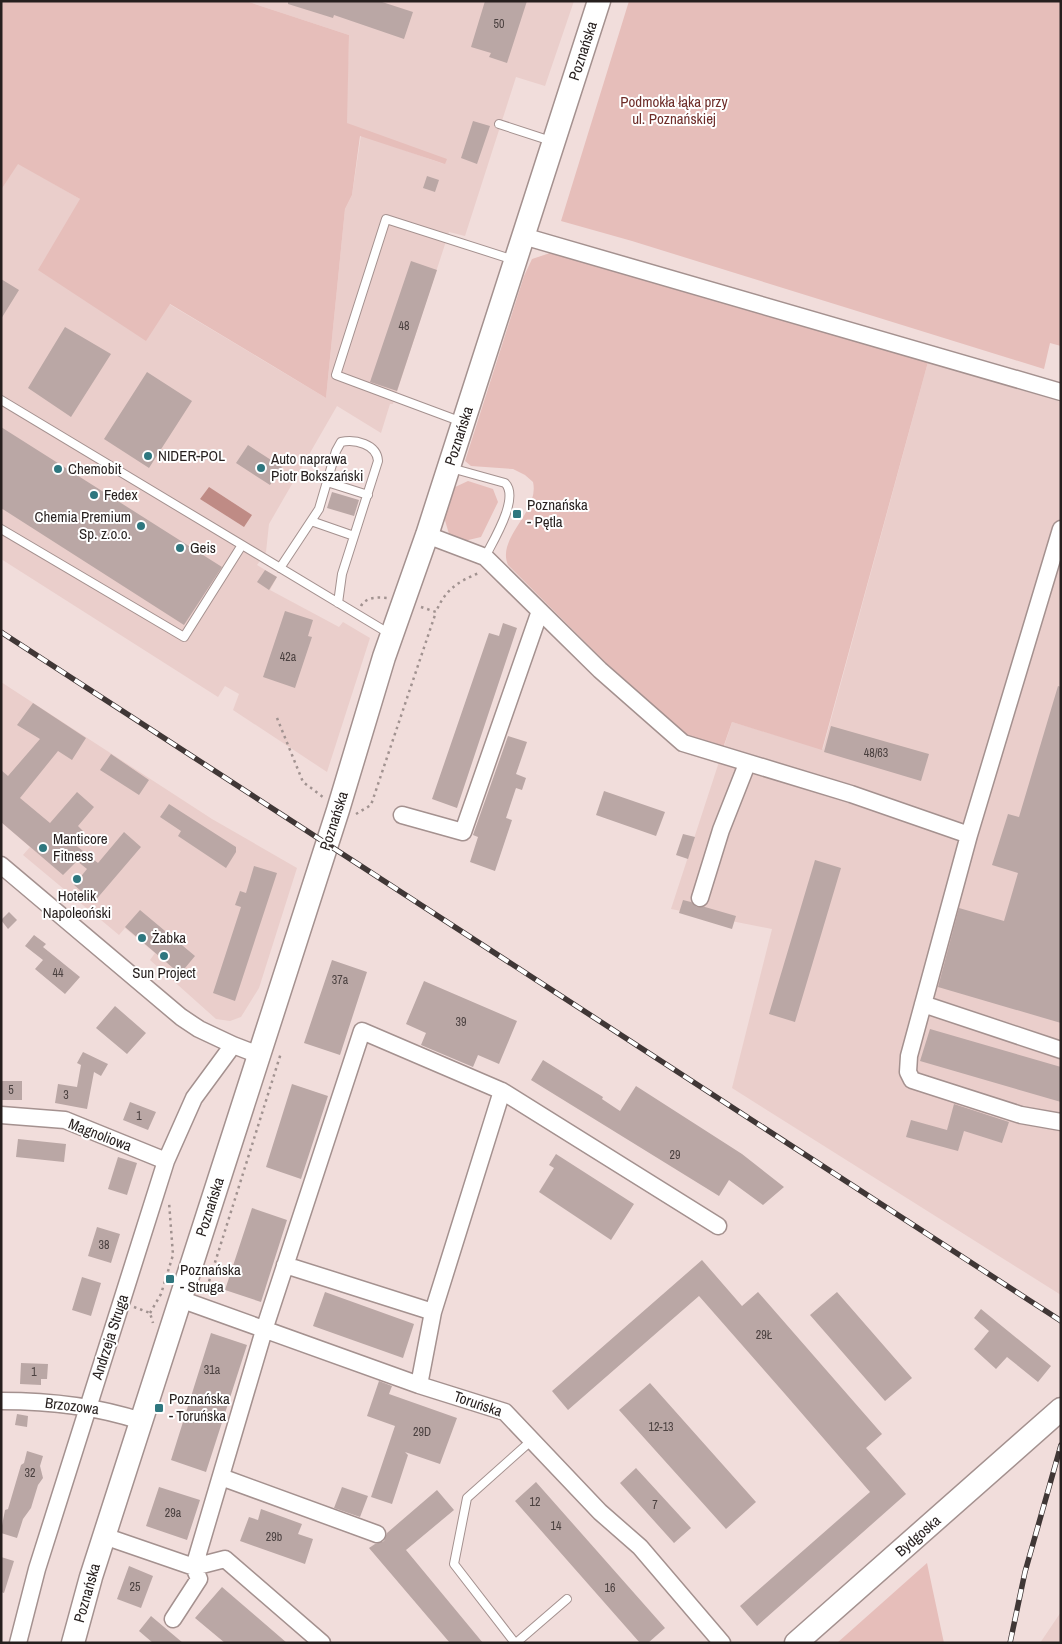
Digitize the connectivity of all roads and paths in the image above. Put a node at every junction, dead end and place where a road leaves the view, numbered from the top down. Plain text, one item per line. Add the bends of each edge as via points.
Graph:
1 (599, 1) edge
2 (499, 124) dead end
3 (554, 142) junction
4 (523, 236) junction
5 (516, 261) junction
6 (1061, 392) edge
7 (1, 400) edge
8 (464, 423) junction
9 (449, 468) junction
10 (328, 482) junction
11 (368, 495) junction
12 (311, 521) junction
13 (1, 529) edge
14 (1061, 529) edge
15 (427, 535) junction
16 (354, 536) junction
17 (242, 545) junction
18 (485, 556) junction
19 (280, 568) junction
20 (338, 603) junction
21 (540, 611) junction
22 (436, 612) dead end
23 (392, 634) junction
24 (277, 718) dead end
25 (747, 764) junction
26 (346, 813) junction
27 (402, 815) dead end
28 (969, 835) junction
29 (1, 865) edge
30 (700, 898) dead end
31 (923, 1004) junction
32 (233, 1045) junction
33 (282, 1049) dead end
34 (1061, 1050) edge
35 (258, 1055) junction
36 (502, 1092) junction
37 (1, 1115) edge
38 (1061, 1122) edge
39 (166, 1161) junction
40 (169, 1199) dead end
41 (718, 1226) dead end
42 (285, 1265) junction
43 (180, 1298) junction
44 (208, 1308) junction
45 (433, 1312) junction
46 (150, 1313) dead end
47 (265, 1327) junction
48 (420, 1385) junction
49 (1, 1401) edge
50 (88, 1408) junction
51 (1061, 1408) edge
52 (1061, 1419) edge
53 (141, 1421) junction
54 (1039, 1429) junction
55 (532, 1440) junction
56 (221, 1478) junction
57 (377, 1534) dead end
58 (104, 1536) junction
59 (194, 1567) junction
60 (567, 1599) dead end
61 (173, 1619) dead end
62 (18, 1643) edge
63 (73, 1643) edge
64 (322, 1643) edge
65 (516, 1643) edge
66 (722, 1643) edge
67 (796, 1643) edge

1 - 3 main road, Poznańska
2 - 3 lane
3 - 4 main road, Poznańska
4 - 5 main road, Poznańska
4 - 6 street
5 - 8 main road, Poznańska
5 - 8 lane via 386,218 336,375
7 - 17 lane
8 - 9 main road, Poznańska
9 - 15 main road, Poznańska
9 - 18 lane via 508,486 505,516
10 - 11 lane
10 - 11 lane via 341,442 361,443 373,448 378,455
10 - 12 lane via 319,509
11 - 16 lane
12 - 16 lane
12 - 19 lane
13 - 17 lane via 184,637
14 - 28 street
15 - 18 street
15 - 23 main road, Poznańska
16 - 20 lane via 342,574
17 - 19 lane
18 - 21 street
19 - 20 lane
20 - 23 lane
21 - 25 street via 600,670 683,743
21 - 27 street via 463,832
22 - 26 path via 371,805
23 - 26 main road, Poznańska
24 - 26 path via 303,782
25 - 28 street via 851,794
25 - 30 street via 721,830
26 - 35 main road, Poznańska
28 - 31 street
29 - 32 street via 181,1017
31 - 34 street
31 - 38 street via 909,1056 908,1072 912,1080 1021,1115
32 - 35 street
32 - 39 street, Andrzeja Struga via 194,1098
33 - 44 path via 206,1291 211,1298
35 - 43 main road, Poznańska
36 - 41 street
36 - 42 street via 362,1031
36 - 45 street
37 - 39 street, Magnoliowa via 65,1120
39 - 50 street, Andrzeja Struga
40 - 46 path via 173,1255
42 - 45 street
42 - 47 street
43 - 44 street, Toruńska
43 - 53 main road, Poznańska
44 - 47 street, Toruńska
45 - 48 street
47 - 48 street, Toruńska
47 - 56 street
48 - 55 street, Toruńska via 505,1412
49 - 50 street, Brzozowa
50 - 53 street, Brzozowa
50 - 62 street, Andrzeja Struga via 35,1577
51 - 54 main road, Bydgoska
52 - 54 main road, Bydgoska
53 - 58 main road, Poznańska
54 - 67 main road, Bydgoska
55 - 65 lane via 467,1498 454,1564
55 - 66 street, Toruńska via 600,1512 640,1547
56 - 57 street
56 - 59 street
58 - 59 street
58 - 63 main road, Poznańska
59 - 61 street via 199,1579
59 - 64 street via 224,1559
60 - 65 lane

